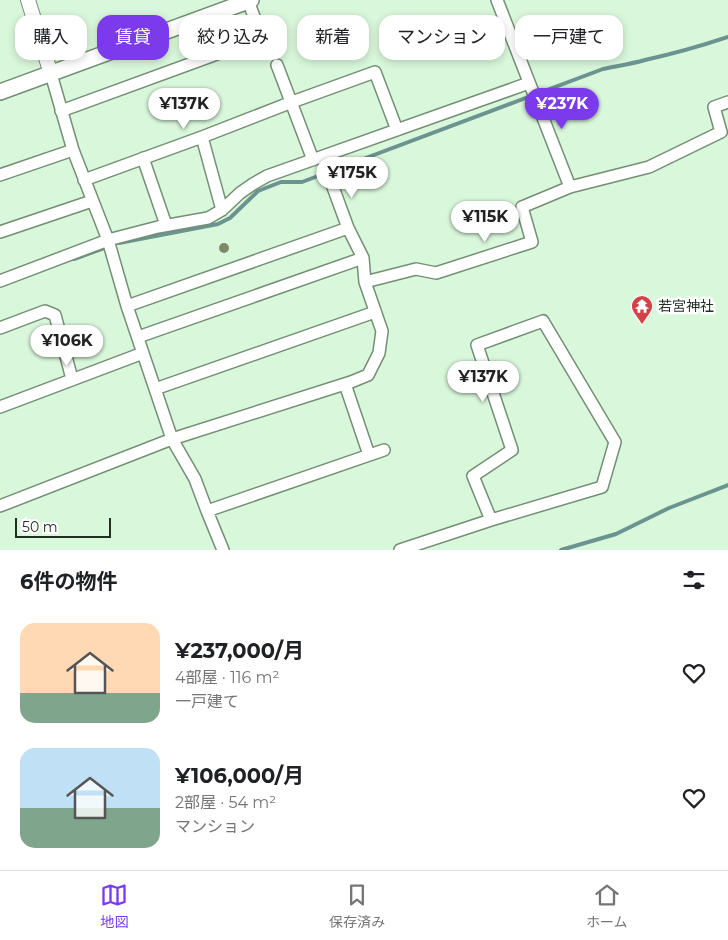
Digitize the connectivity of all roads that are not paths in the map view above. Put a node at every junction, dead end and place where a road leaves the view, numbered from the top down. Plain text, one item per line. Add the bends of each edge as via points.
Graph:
1 (28, 0) edge
2 (250, 0) edge
3 (497, 0) edge
4 (277, 65) dead end
5 (50, 74) junction
6 (529, 83) junction
7 (0, 92) edge
8 (292, 102) junction
9 (728, 102) edge
10 (61, 111) junction
11 (397, 130) junction
12 (202, 137) junction
13 (73, 150) junction
14 (143, 158) junction
15 (314, 160) junction
16 (0, 175) edge
17 (330, 179) dead end
18 (84, 180) junction
19 (570, 187) junction
20 (92, 201) junction
21 (222, 210) junction
22 (166, 225) junction
23 (348, 228) junction
24 (0, 232) edge
25 (108, 240) junction
26 (363, 258) junction
27 (0, 281) edge
28 (364, 282) junction
29 (128, 306) junction
30 (375, 312) junction
31 (0, 328) edge
32 (138, 337) junction
33 (143, 353) junction
34 (72, 379) junction
35 (345, 384) junction
36 (155, 389) junction
37 (0, 407) edge
38 (172, 439) junction
39 (384, 450) dead end
40 (369, 455) junction
41 (0, 506) edge
42 (207, 511) junction
43 (491, 520) junction
44 (224, 550) edge
45 (400, 550) edge

1 - 5 street
2 - 5 main road
2 - 10 street via 265,36
3 - 6 street
4 - 8 street
5 - 7 main road
5 - 10 street
6 - 11 street
6 - 19 street
8 - 11 street via 375,72
8 - 12 street
8 - 15 street
9 - 19 street via 714,107 721,132 649,167
10 - 13 street
11 - 15 street
12 - 14 street
12 - 21 street
13 - 16 street
13 - 18 street
14 - 18 street
14 - 22 street
15 - 21 street via 267,176 240,193
17 - 23 street
18 - 20 street
19 - 28 street via 522,207 532,242 436,272 416,269
20 - 24 street
20 - 25 street
21 - 22 street via 208,218
22 - 25 street
23 - 26 street
23 - 29 street
25 - 27 street
25 - 29 street
26 - 28 street
26 - 32 street
28 - 30 street
29 - 32 street
30 - 35 street via 382,331 379,353 368,375
30 - 36 street
31 - 34 street via 45,311 55,315
32 - 33 street
33 - 34 street
33 - 36 street
34 - 37 street
35 - 38 street
35 - 40 street
36 - 38 street
38 - 41 street
38 - 42 street via 195,479
39 - 40 street
40 - 42 street
42 - 44 street
43 - 43 street via 602,487 615,442 543,321 477,346 512,450 473,476
43 - 45 street

